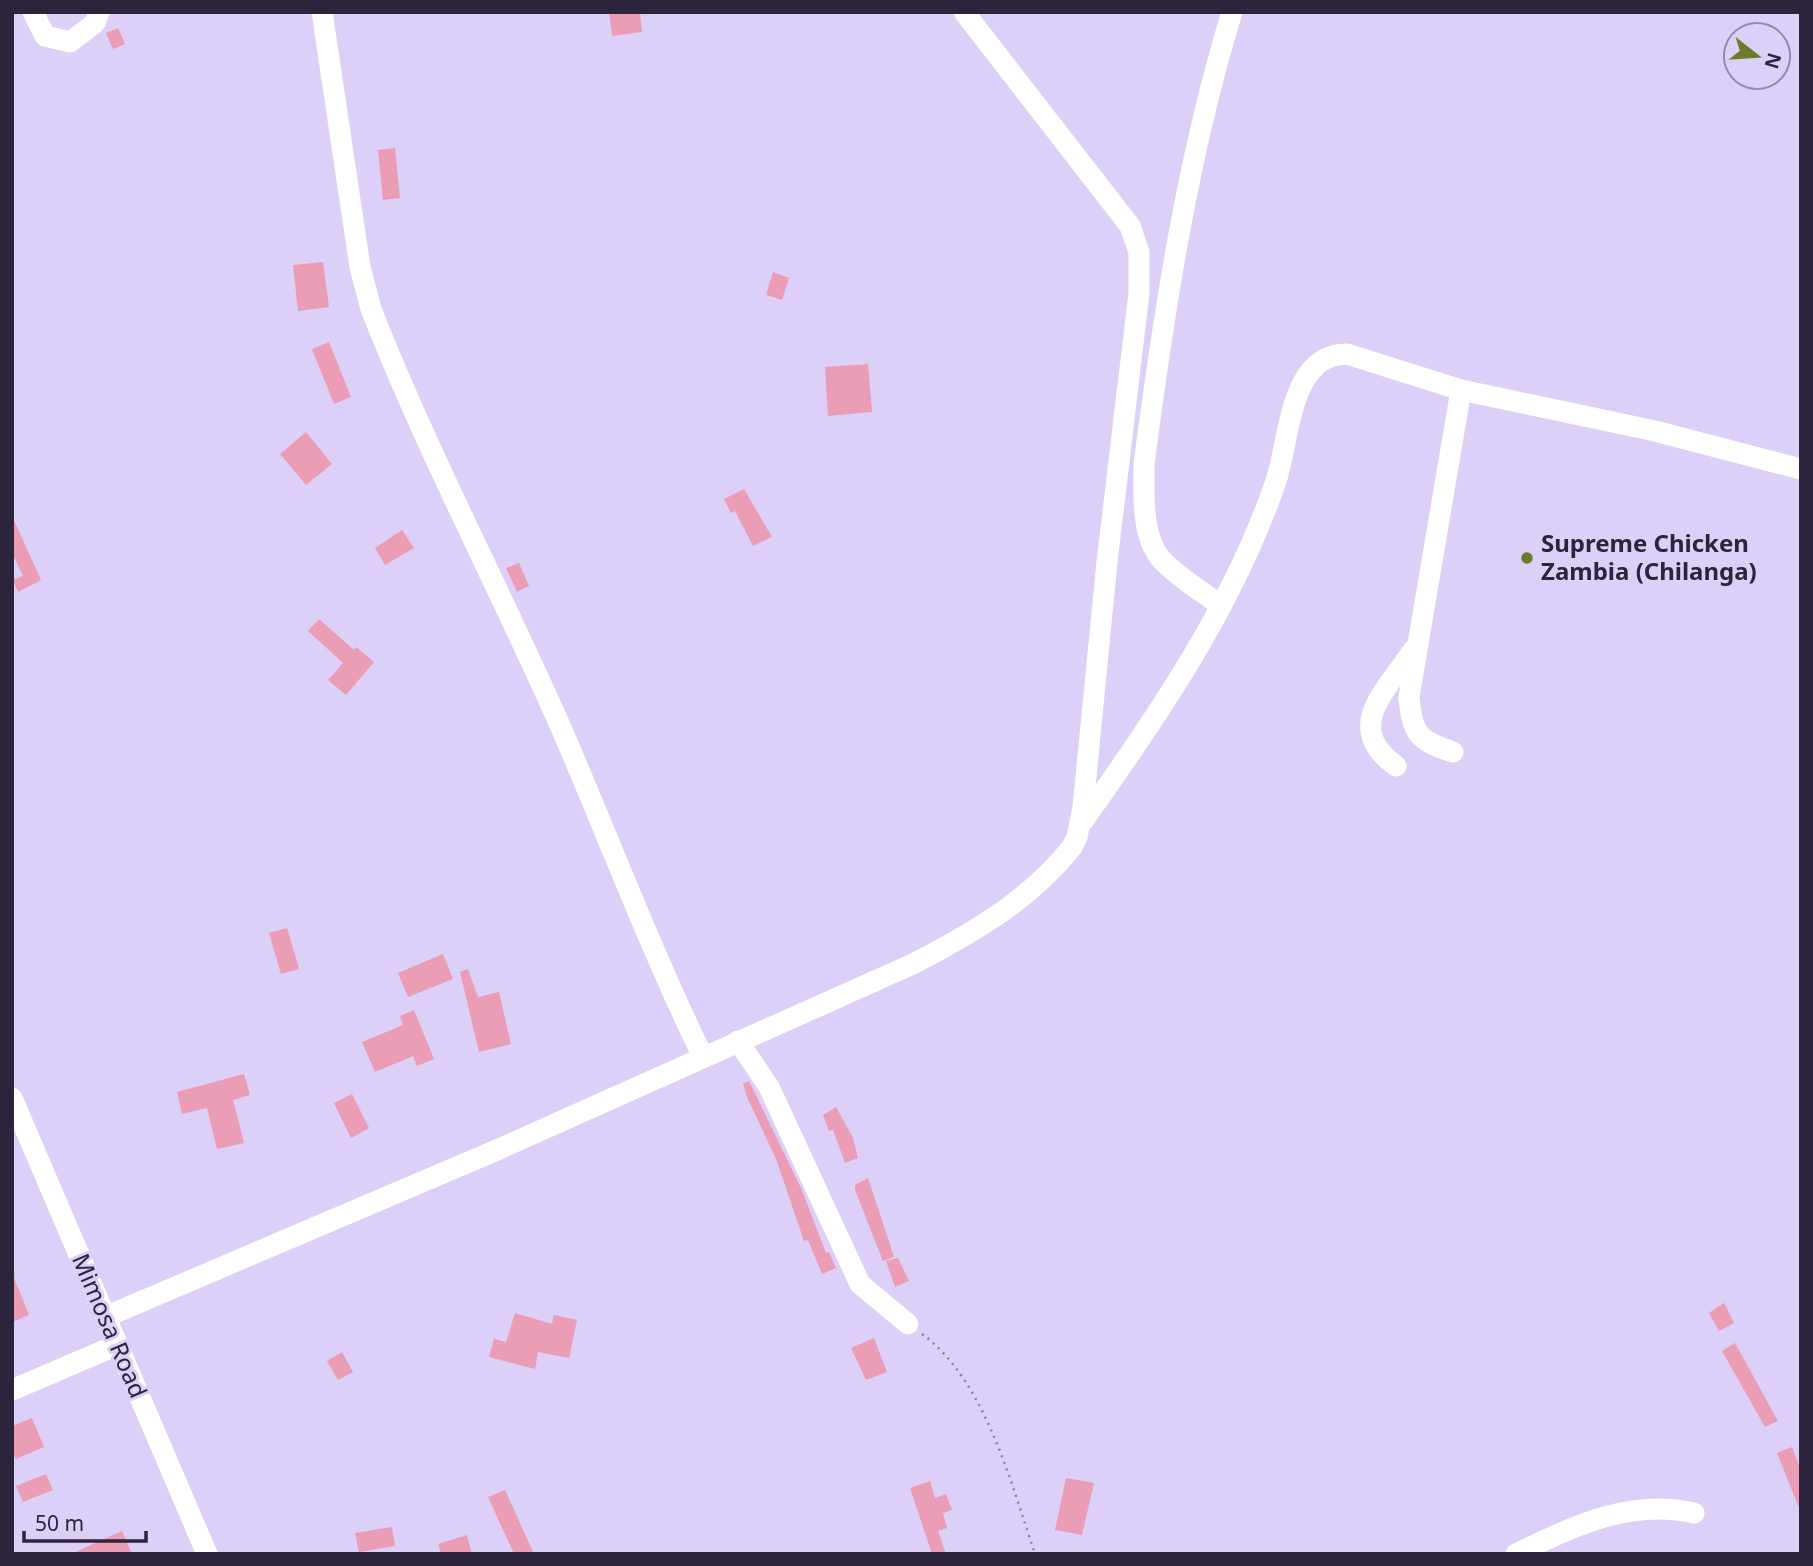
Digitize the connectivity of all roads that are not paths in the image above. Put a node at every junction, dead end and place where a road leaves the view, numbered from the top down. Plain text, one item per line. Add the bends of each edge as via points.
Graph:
1 (33, 12) edge
2 (99, 12) edge
3 (322, 12) edge
4 (964, 12) edge
5 (1232, 12) edge
6 (1461, 390) junction
7 (1801, 469) edge
8 (1221, 606) junction
9 (1417, 643) junction
10 (1453, 752) dead end
11 (1396, 766) dead end
12 (1080, 825) junction
13 (737, 1041) junction
14 (703, 1057) junction
15 (12, 1098) edge
16 (105, 1317) junction
17 (908, 1324) road end
18 (117, 1345) junction
19 (12, 1390) edge
20 (1694, 1513) dead end
21 (207, 1554) edge
22 (1516, 1554) edge

1 - 2 street via 45,36 70,42 95,23
3 - 14 street via 360,267 371,309
4 - 12 street via 1130,226 1139,251 1139,293
5 - 8 street via 1208,92 1179,231 1144,464 1144,500 1153,546 1161,559
6 - 7 street via 1655,431
6 - 8 street via 1347,354 1321,359 1304,377 1276,479
6 - 9 street
8 - 12 street via 1169,699
9 - 10 street via 1409,697 1411,722 1430,745
9 - 11 street via 1368,721 1379,754
12 - 13 street via 1062,859 1014,905 970,934
13 - 14 street
13 - 17 street via 769,1087 860,1284
14 - 16 street
15 - 16 street, Mimosa Road
16 - 18 street, Mimosa Road
18 - 19 street
18 - 21 street, Mimosa Road
20 - 22 street via 1660,1508 1600,1517

